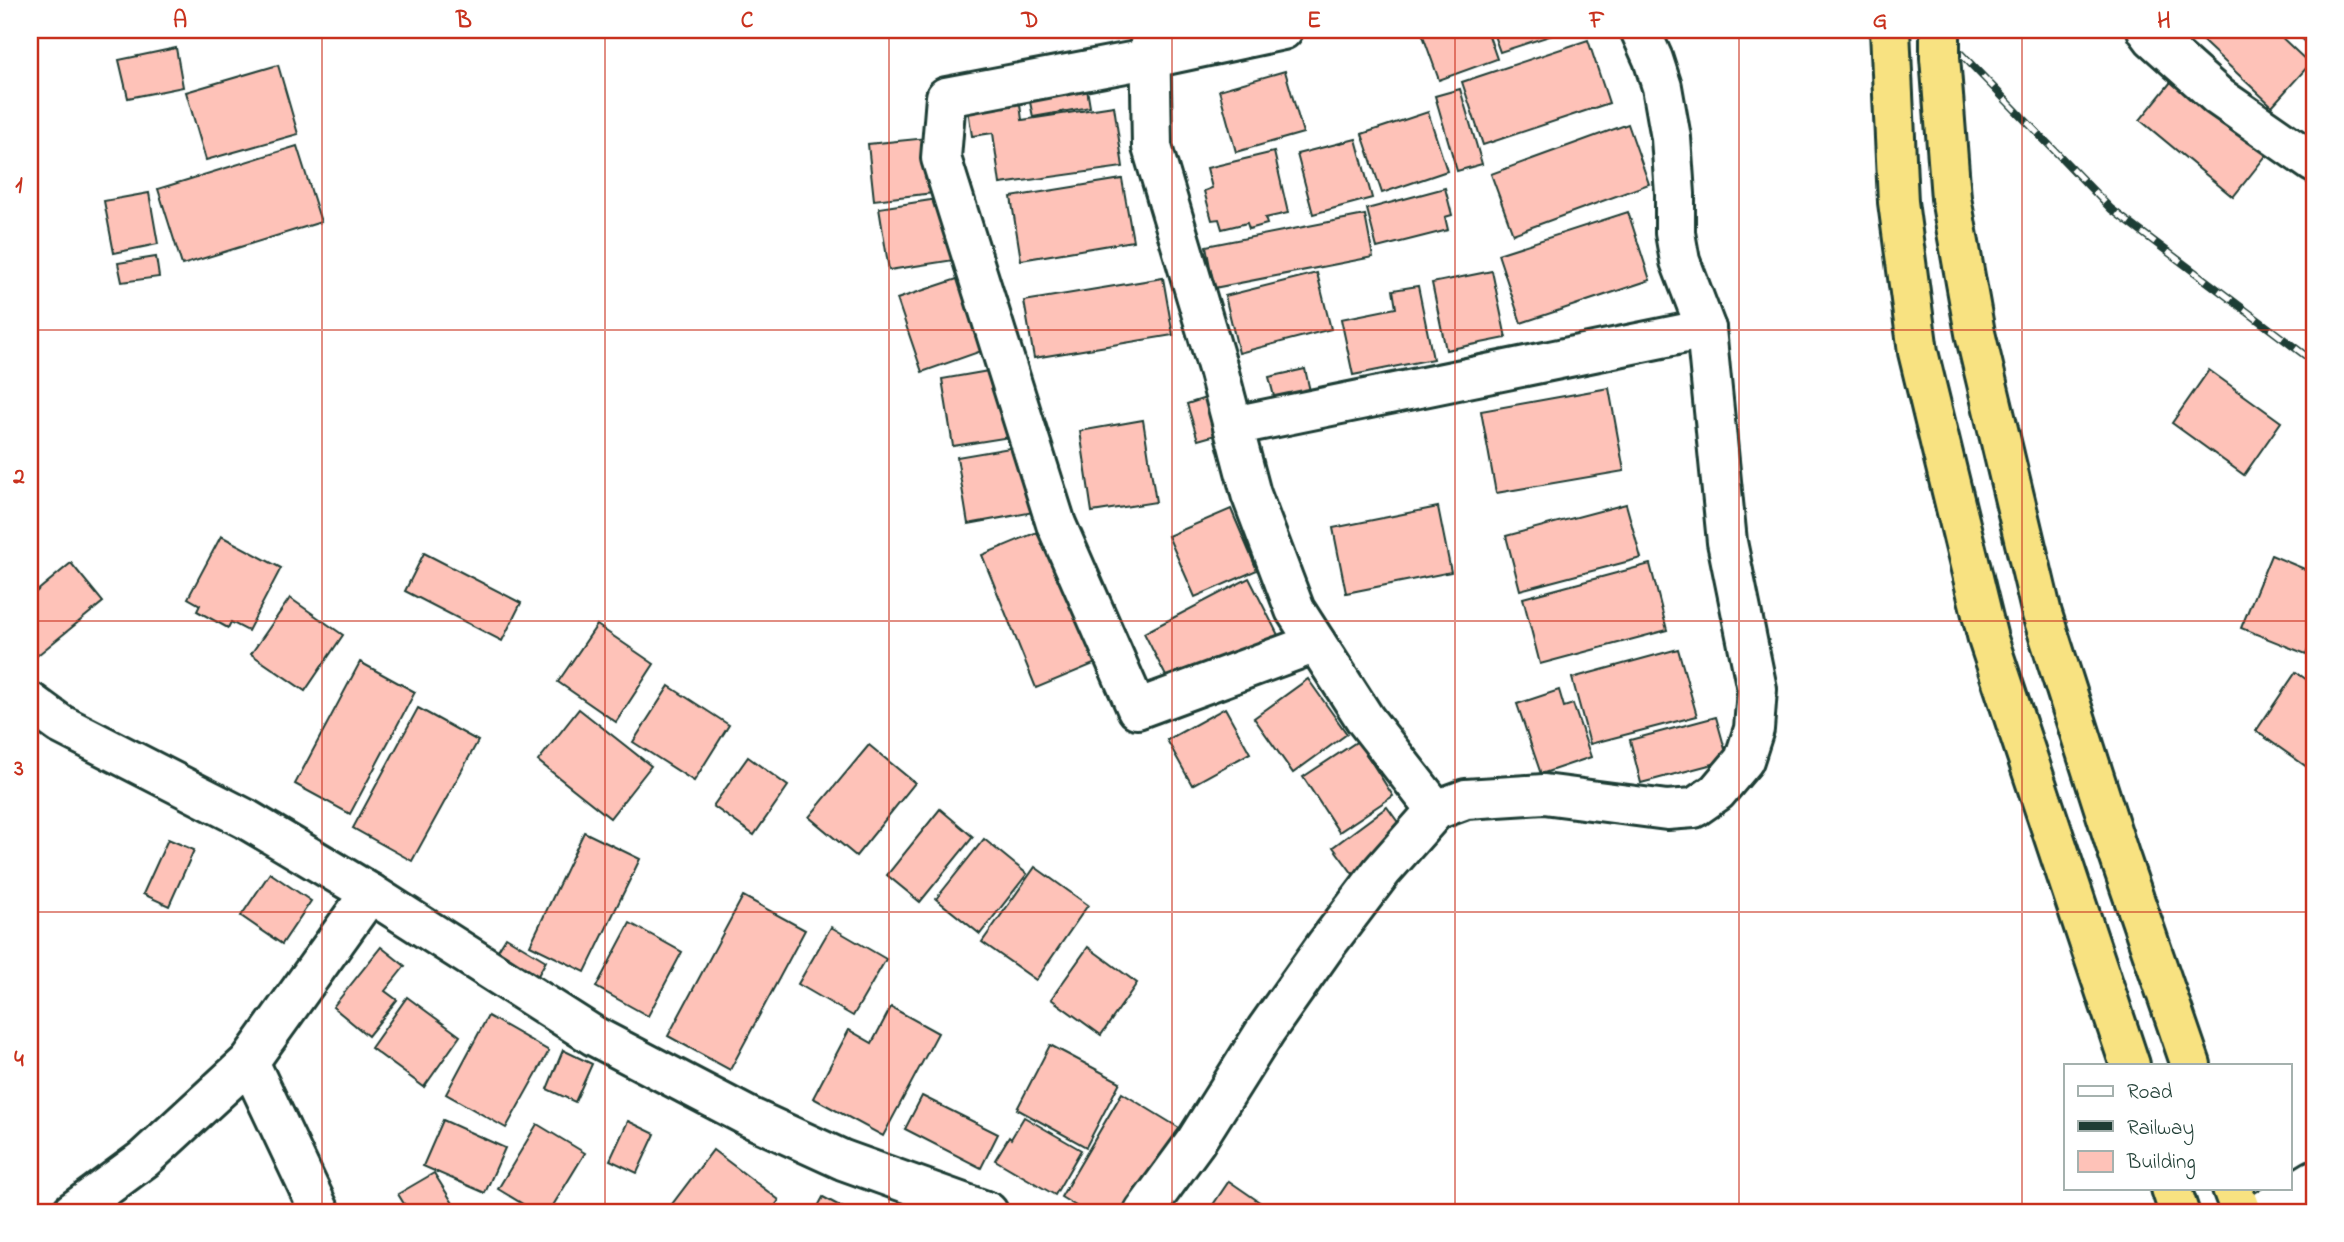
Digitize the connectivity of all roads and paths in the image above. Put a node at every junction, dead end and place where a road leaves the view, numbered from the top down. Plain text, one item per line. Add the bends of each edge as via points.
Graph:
1 (1283, 30) edge
2 (1640, 30) edge
3 (2147, 30) edge
4 (1891, 41) edge
5 (1940, 43) edge
6 (1151, 44) edge
7 (2314, 163) edge
8 (1706, 329) junction
9 (1233, 426) junction
10 (1316, 643) junction
11 (30, 702) edge
12 (45, 730) edge
13 (1436, 810) junction
14 (370, 894) junction
15 (249, 1062) junction
16 (2130, 1064) edge
17 (2191, 1064) edge
18 (2314, 1180) edge
19 (2172, 1190) edge
20 (2233, 1190) edge
21 (72, 1212) edge
22 (320, 1212) edge
23 (988, 1212) edge
24 (1144, 1212) edge
25 (2179, 1212) edge
26 (2241, 1212) edge
27 (2262, 1212) edge

1 - 6 street
2 - 8 street via 1662,86 1671,138 1680,261
3 - 7 street via 2219,97
4 - 16 highway via 1898,202 1918,352 1988,639
5 - 17 highway via 1951,198 1975,333 2042,614
6 - 9 street via 1152,147
6 - 10 street via 946,97 941,158 1056,524 1137,709
8 - 9 street
8 - 13 street via 1727,542 1757,689 1754,729 1744,760 1717,792 1694,808 1667,810 1544,794 1466,799
9 - 10 street via 1251,495 1294,610
10 - 13 street via 1365,719
11 - 12 street
12 - 14 street via 246,819
13 - 24 street via 1326,944
14 - 15 street
14 - 23 street via 594,1036 738,1111 843,1160
15 - 21 street via 144,1159
15 - 22 street
18 - 27 street
19 - 25 highway
20 - 26 highway

